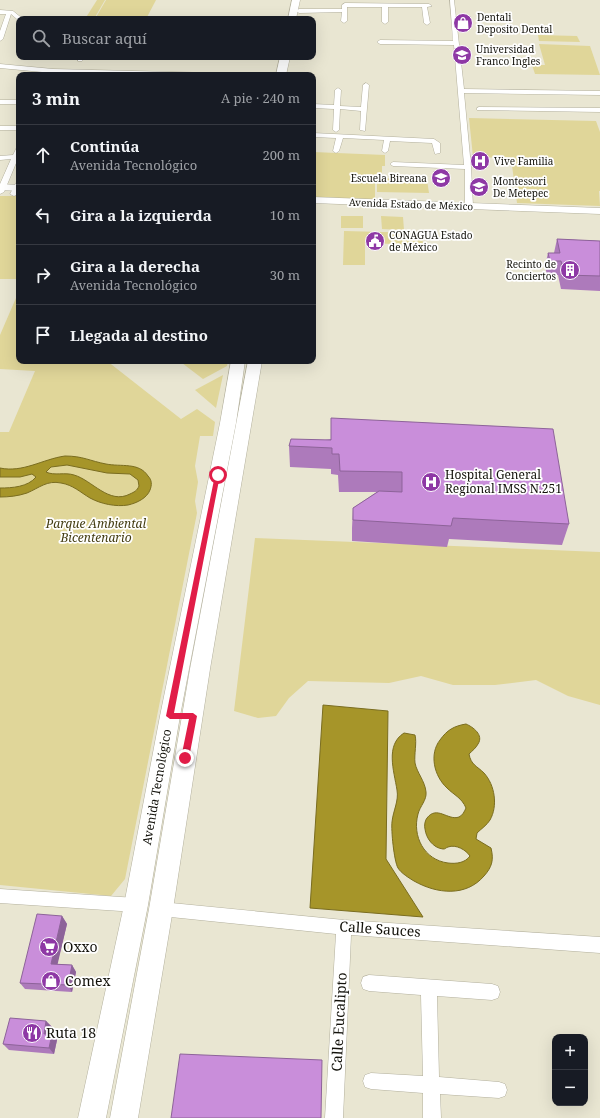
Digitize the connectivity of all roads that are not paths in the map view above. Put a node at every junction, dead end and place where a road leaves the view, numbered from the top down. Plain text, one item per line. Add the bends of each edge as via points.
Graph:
1 (296, 0) edge
2 (452, 0) edge
3 (385, 5) junction
4 (345, 8) junction
5 (302, 9) edge
6 (0, 13) edge
7 (11, 13) junction
8 (16, 16) edge
9 (293, 16) edge
10 (344, 22) dead end
11 (385, 22) dead end
12 (426, 23) dead end
13 (0, 39) edge
14 (380, 42) dead end
15 (456, 43) junction
16 (284, 60) edge
17 (292, 60) edge
18 (0, 66) edge
19 (45, 72) edge
20 (282, 72) edge
21 (290, 72) edge
22 (366, 85) dead end
23 (338, 90) dead end
24 (461, 91) junction
25 (600, 93) edge
26 (0, 102) edge
27 (16, 102) edge
28 (316, 106) edge
29 (337, 108) junction
30 (479, 109) dead end
31 (364, 110) junction
32 (600, 110) edge
33 (0, 128) edge
34 (16, 128) edge
35 (336, 130) dead end
36 (364, 130) dead end
37 (316, 136) edge
38 (340, 137) junction
39 (387, 139) junction
40 (336, 151) dead end
41 (385, 151) dead end
42 (437, 153) dead end
43 (15, 157) joint
44 (0, 158) edge
45 (393, 164) dead end
46 (468, 167) junction
47 (16, 189) edge
48 (1, 190) edge
49 (316, 201) edge
50 (475, 206) junction
51 (600, 210) edge
52 (238, 364) edge
53 (254, 364) edge
54 (170, 716) junction
55 (193, 716) junction
56 (0, 896) edge
57 (136, 905) junction
58 (161, 909) junction
59 (344, 927) junction
60 (600, 945) edge
61 (369, 983) dead end
62 (429, 987) junction
63 (492, 992) dead end
64 (112, 1021) junction
65 (141, 1024) junction
66 (370, 1081) dead end
67 (432, 1085) junction
68 (499, 1090) dead end
69 (92, 1118) edge
70 (124, 1118) edge
71 (334, 1118) edge
72 (432, 1118) edge

1 - 9 main road
2 - 15 street
3 - 4 street
3 - 11 street
3 - 12 street via 426,6
4 - 5 street
4 - 10 street
6 - 7 street
7 - 8 street
7 - 13 street
14 - 15 street
15 - 24 street
16 - 20 main road
17 - 21 main road
18 - 19 street
22 - 31 street
23 - 29 street
24 - 25 street
24 - 46 street
26 - 27 street
28 - 29 street
29 - 31 street
29 - 35 street
30 - 32 street
31 - 36 street
33 - 34 street
37 - 38 street
38 - 39 street
38 - 40 street
39 - 41 street
39 - 42 street via 434,141 437,142
43 - 44 street
43 - 48 street
45 - 46 street
46 - 50 street
47 - 48 main road
49 - 50 main road, Avenida Estado de México
50 - 51 main road, Avenida Estado de México
52 - 54 main road, Avenida Tecnológico
53 - 55 main road, Avenida Tecnológico
54 - 55 main road
54 - 57 main road, Avenida Tecnológico
55 - 58 main road, Avenida Tecnológico
56 - 57 street
57 - 64 main road, Avenida Tecnológico
58 - 59 street, Calle Sauces
58 - 65 main road, Avenida Tecnológico
59 - 60 street, Calle Sauces
59 - 71 street, Calle Eucalipto
61 - 62 street
62 - 63 street
62 - 67 street
64 - 65 main road
64 - 69 main road, Avenida Tecnológico
65 - 70 main road, Avenida Tecnológico
66 - 67 street
67 - 68 street
67 - 72 street

